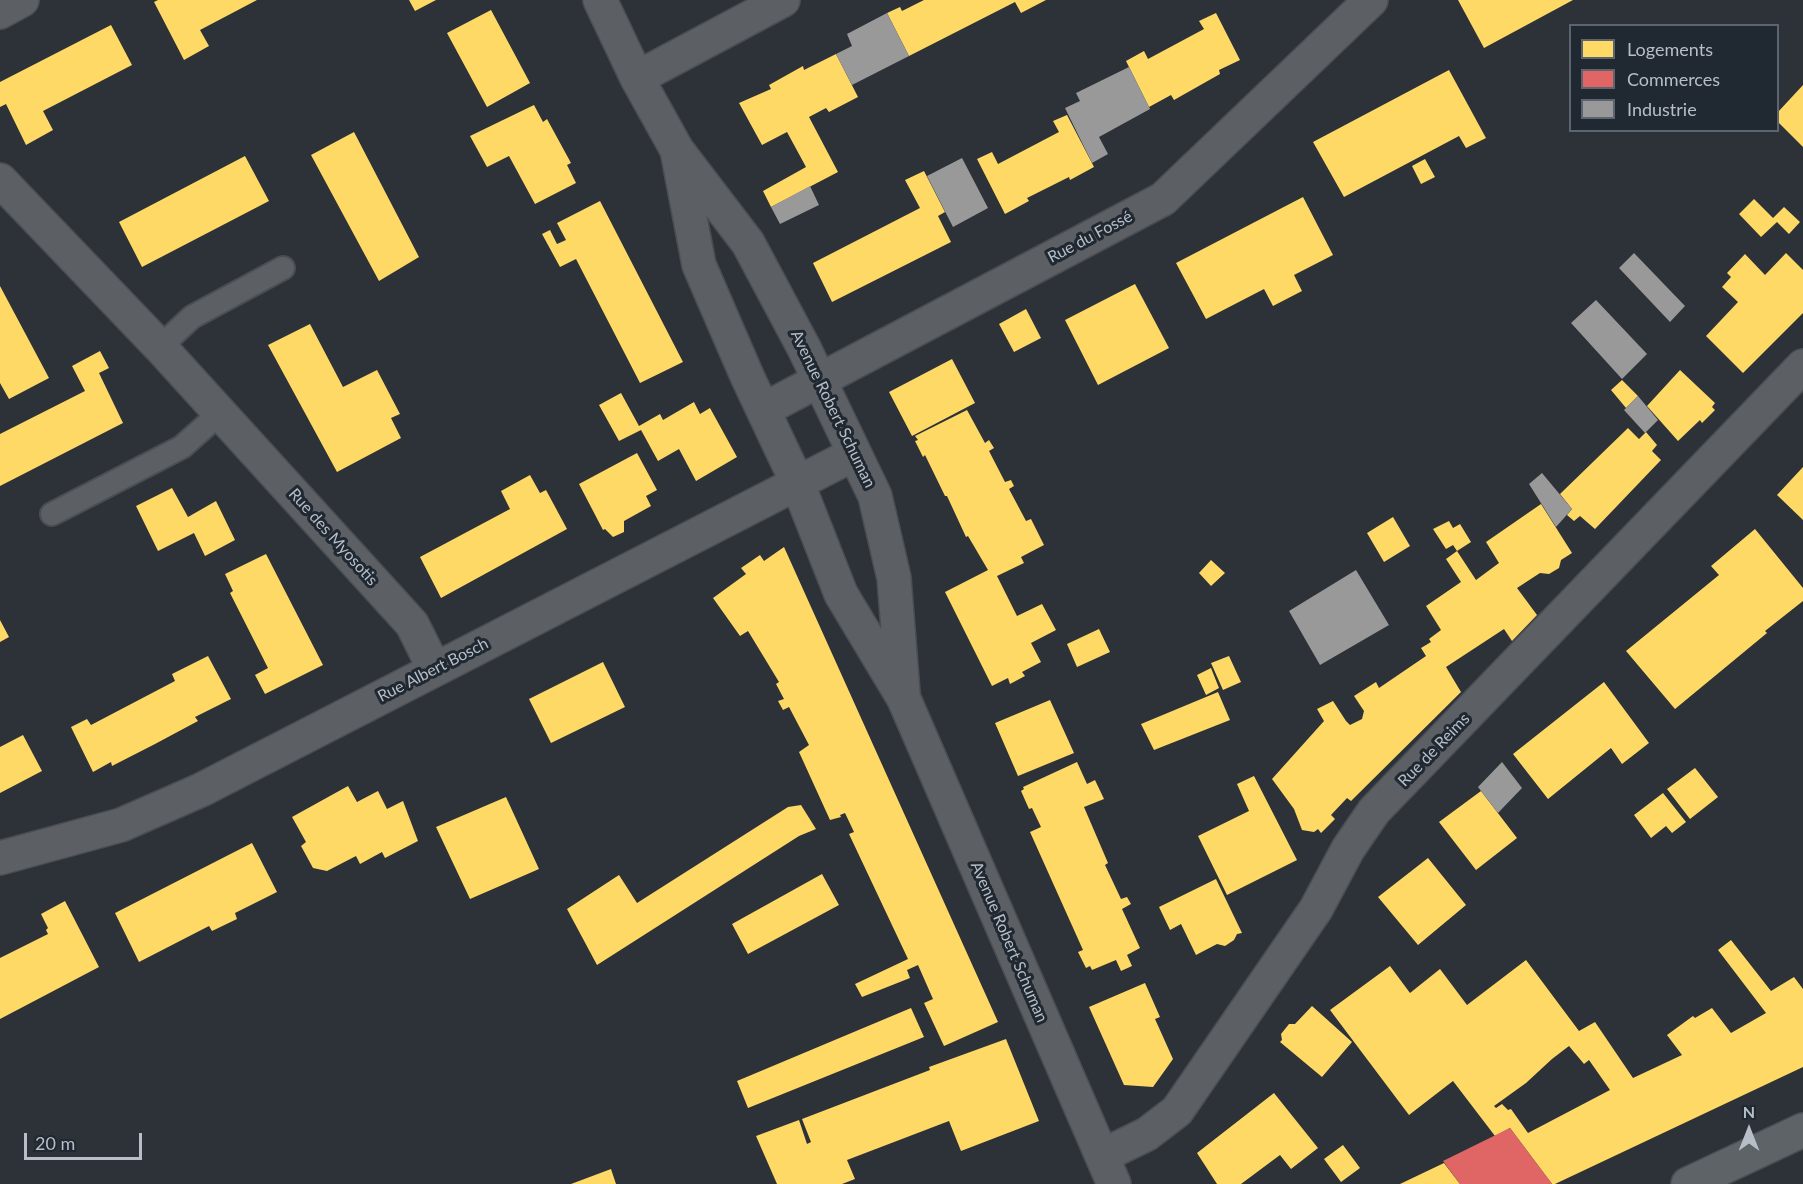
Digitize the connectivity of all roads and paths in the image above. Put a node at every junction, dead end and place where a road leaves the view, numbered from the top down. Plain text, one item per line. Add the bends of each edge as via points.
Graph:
1 (22, 0) edge
2 (600, 0) edge
3 (783, 0) edge
4 (1371, 0) edge
5 (0, 12) edge
6 (636, 78) junction
7 (677, 150) junction
8 (0, 180) edge
9 (283, 268) dead end
10 (160, 347) junction
11 (1803, 366) edge
12 (819, 381) junction
13 (762, 410) junction
14 (220, 413) junction
15 (854, 454) junction
16 (797, 482) junction
17 (52, 514) dead end
18 (434, 668) junction
19 (904, 699) junction
20 (0, 858) edge
21 (1803, 1131) edge
22 (1108, 1170) edge
23 (1688, 1184) edge

1 - 5 street
2 - 6 street, Avenue Robert Schuman
3 - 6 street
4 - 12 street, Rue du Fossé via 1163,199
6 - 7 street, Avenue Robert Schuman
7 - 12 street, Avenue Robert Schuman via 748,243
7 - 13 street, Avenue Robert Schuman via 699,265
8 - 10 street, Rue des Myosotis
9 - 10 lane via 192,317
10 - 14 street, Rue des Myosotis
11 - 22 street, Rue de Reims via 1374,811 1348,849 1316,909 1177,1111
12 - 13 street, Rue du Fossé
12 - 15 street, Avenue Robert Schuman
13 - 16 street, Avenue Robert Schuman
14 - 17 lane via 182,447
14 - 18 street, Rue des Myosotis via 412,624
15 - 16 street, Rue Albert Bosch
15 - 19 street, Avenue Robert Schuman via 876,496 894,578
16 - 18 street, Rue Albert Bosch
16 - 19 street, Avenue Robert Schuman via 841,594
18 - 20 street, Rue Albert Bosch via 201,790 121,825
19 - 22 street, Avenue Robert Schuman
21 - 23 main road

